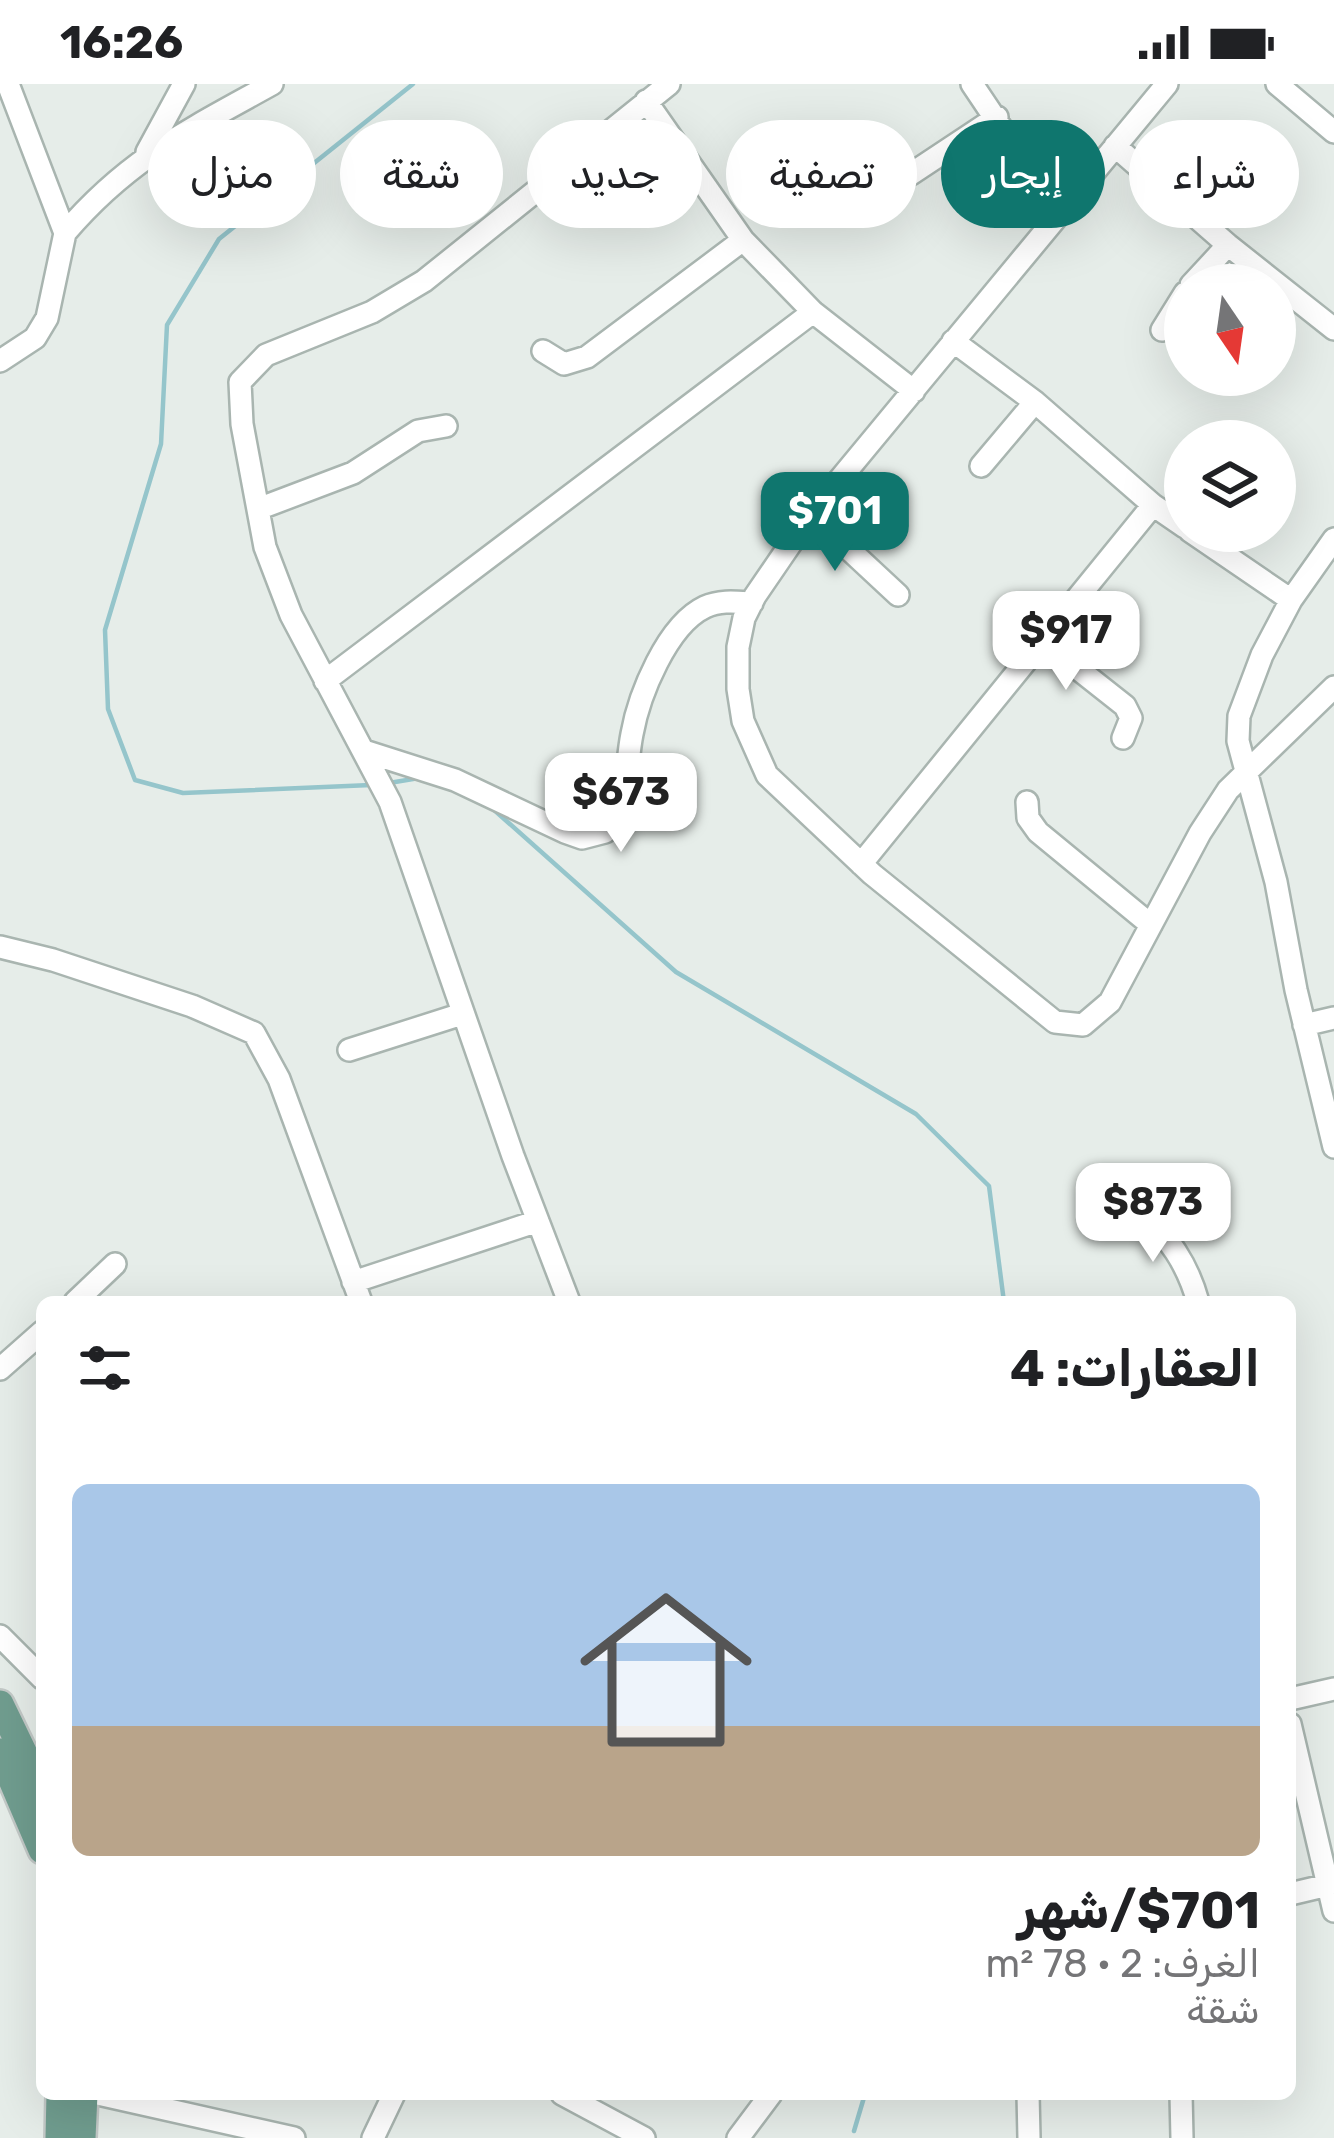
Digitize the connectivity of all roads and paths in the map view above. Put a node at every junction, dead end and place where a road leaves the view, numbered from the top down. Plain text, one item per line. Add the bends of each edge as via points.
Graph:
1 (8, 84) edge
2 (184, 84) edge
3 (272, 84) edge
4 (669, 84) edge
5 (972, 84) edge
6 (1167, 84) edge
7 (1277, 84) edge
8 (646, 101) junction
9 (997, 116) junction
10 (1000, 120) edge
11 (1334, 132) edge
12 (1115, 146) junction
13 (146, 155) junction
14 (1105, 158) edge
15 (917, 170) edge
16 (1045, 228) edge
17 (64, 232) junction
18 (743, 241) junction
19 (1228, 245) junction
20 (1210, 264) edge
21 (813, 312) junction
22 (1164, 327) edge
23 (1334, 329) edge
24 (1162, 330) dead end
25 (953, 341) junction
26 (543, 351) dead end
27 (0, 361) edge
28 (914, 391) junction
29 (1035, 402) junction
30 (446, 426) dead end
31 (981, 466) dead end
32 (1153, 506) junction
33 (258, 509) junction
34 (1164, 513) edge
35 (811, 514) junction
36 (1334, 539) edge
37 (1221, 552) edge
38 (898, 595) dead end
39 (1291, 600) junction
40 (752, 603) junction
41 (1044, 642) junction
42 (325, 682) junction
43 (1334, 687) edge
44 (1123, 739) dead end
45 (364, 751) junction
46 (1244, 771) junction
47 (1027, 802) dead end
48 (861, 864) junction
49 (1151, 925) junction
50 (0, 947) edge
51 (462, 1014) junction
52 (1334, 1018) edge
53 (1304, 1025) junction
54 (349, 1050) dead end
55 (1334, 1148) edge
56 (1140, 1209) dead end
57 (538, 1221) junction
58 (116, 1264) dead end
59 (357, 1292) edge
60 (81, 1296) edge
61 (566, 1296) edge
62 (1196, 1296) edge
63 (36, 1337) edge
64 (0, 1369) edge
65 (0, 1636) edge
66 (36, 1672) edge
67 (1334, 1690) edge
68 (1296, 1698) edge
69 (0, 1704) edge
70 (1296, 1749) edge
71 (0, 1752) edge
72 (36, 1779) edge
73 (36, 1836) edge
74 (1328, 1885) junction
75 (1296, 1893) edge
76 (1334, 1911) edge
77 (60, 2100) edge
78 (83, 2100) edge
79 (125, 2100) edge
80 (391, 2100) edge
81 (573, 2100) edge
82 (766, 2100) edge
83 (1028, 2100) edge
84 (1180, 2100) edge
85 (59, 2138) edge
86 (82, 2138) edge
87 (294, 2138) edge
88 (373, 2138) edge
89 (644, 2138) edge
90 (738, 2138) edge
91 (1029, 2138) edge
92 (1182, 2138) edge

1 - 17 street
2 - 13 street
3 - 13 street
4 - 8 street
5 - 9 street
6 - 12 street
7 - 11 street
8 - 18 street
8 - 33 street via 411,289 249,368 239,393
9 - 10 street
9 - 15 street
12 - 14 street
12 - 19 street
13 - 17 street
16 - 25 street
17 - 27 street via 47,318 35,338
18 - 21 street
18 - 26 street via 587,357 564,364
19 - 20 street
19 - 23 street
21 - 28 street
21 - 42 street
22 - 24 street
25 - 28 street
25 - 29 street
28 - 35 street
29 - 31 street
29 - 32 street
30 - 33 street via 418,431 353,473
32 - 34 street
32 - 41 street
33 - 42 street via 284,598
35 - 38 street
35 - 40 street
36 - 39 street
37 - 39 street
39 - 46 street via 1239,716
40 - 45 street via 701,609 654,666 632,733 624,802 605,832 582,838 455,780
40 - 48 street via 737,667 752,748 779,789
41 - 44 street via 1124,706 1131,718
41 - 48 street
42 - 45 street
43 - 46 street
45 - 51 street
46 - 49 street
46 - 53 street
47 - 49 street via 1039,832
48 - 49 street via 1067,1026 1083,1025 1110,1002
50 - 59 street via 193,1006 254,1033 279,1079
51 - 54 street
51 - 57 street
52 - 53 street
53 - 55 street
56 - 62 street via 1173,1243
57 - 59 street
57 - 61 street
58 - 60 street
63 - 64 street
65 - 66 street
67 - 68 street
69 - 72 main road
70 - 74 street
71 - 73 main road
74 - 75 street
74 - 76 street
77 - 85 main road
78 - 86 main road
79 - 87 street
80 - 88 street
81 - 89 street
82 - 90 street
83 - 91 street
84 - 92 street

